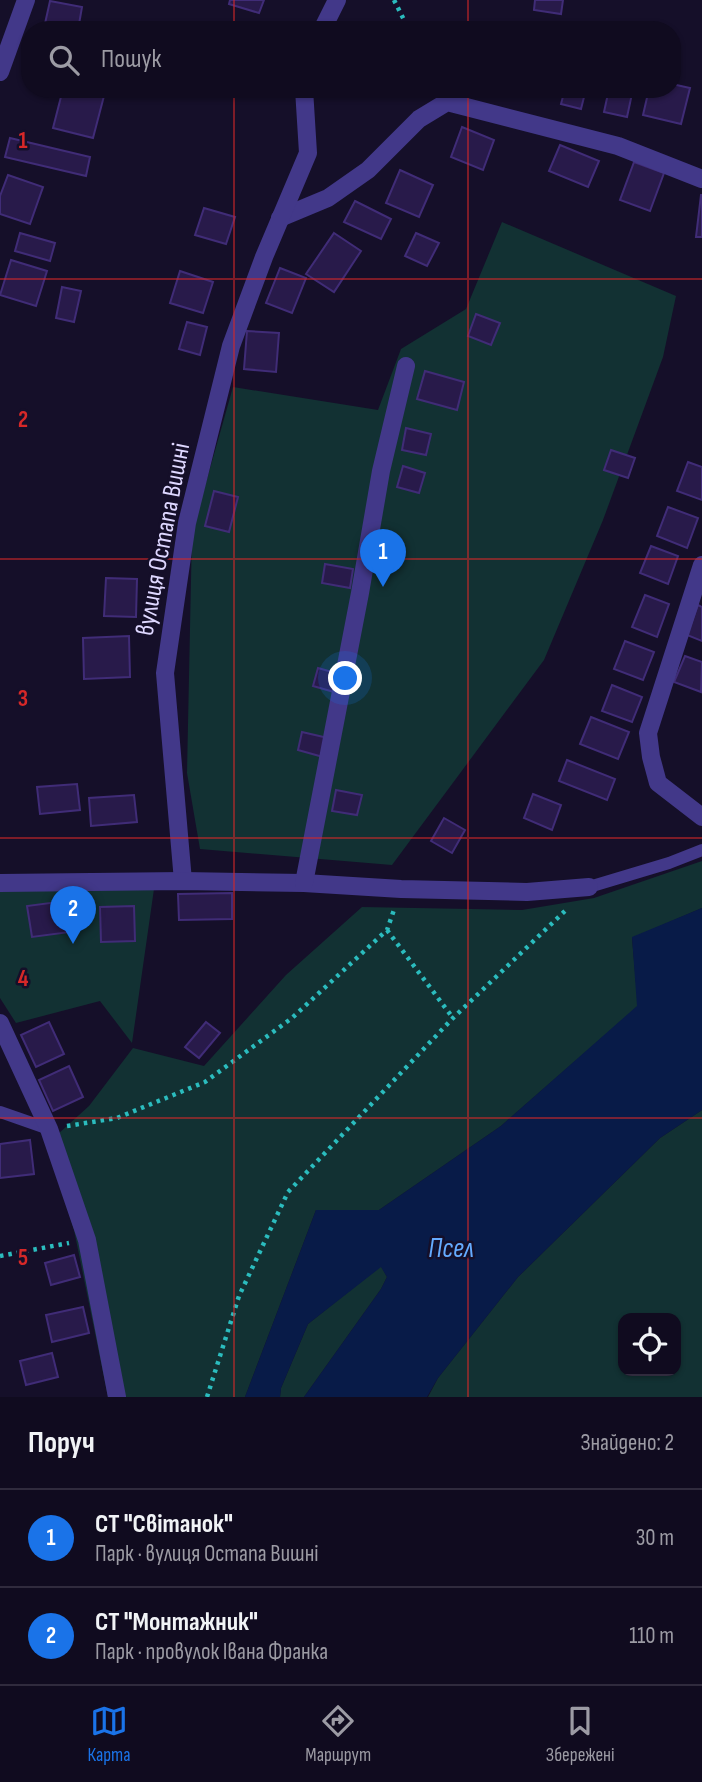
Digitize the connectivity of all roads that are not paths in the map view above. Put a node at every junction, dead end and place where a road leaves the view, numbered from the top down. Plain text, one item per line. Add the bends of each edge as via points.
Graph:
1 (26, 0) edge
2 (337, 0) edge
3 (326, 21) edge
4 (0, 72) edge
5 (305, 98) edge
6 (702, 179) edge
7 (280, 218) junction
8 (406, 366) dead end
9 (702, 565) edge
10 (702, 817) edge
11 (702, 850) edge
12 (183, 881) junction
13 (0, 883) edge
14 (304, 883) junction
15 (589, 887) joint
16 (0, 1023) edge
17 (0, 1112) edge
18 (49, 1129) junction
19 (117, 1397) edge

1 - 4 street
2 - 3 street
5 - 7 street, вулиця Остапа Вишні via 308,153
6 - 7 street via 618,146 447,102 419,119 368,170 328,198
7 - 12 street, вулиця Остапа Вишні via 231,346 187,523 167,659
8 - 14 street via 381,471
9 - 10 street via 648,733 658,783
11 - 15 lane
12 - 13 street
12 - 14 street
14 - 15 street via 527,892
16 - 18 street
17 - 18 lane
18 - 19 street via 87,1240

